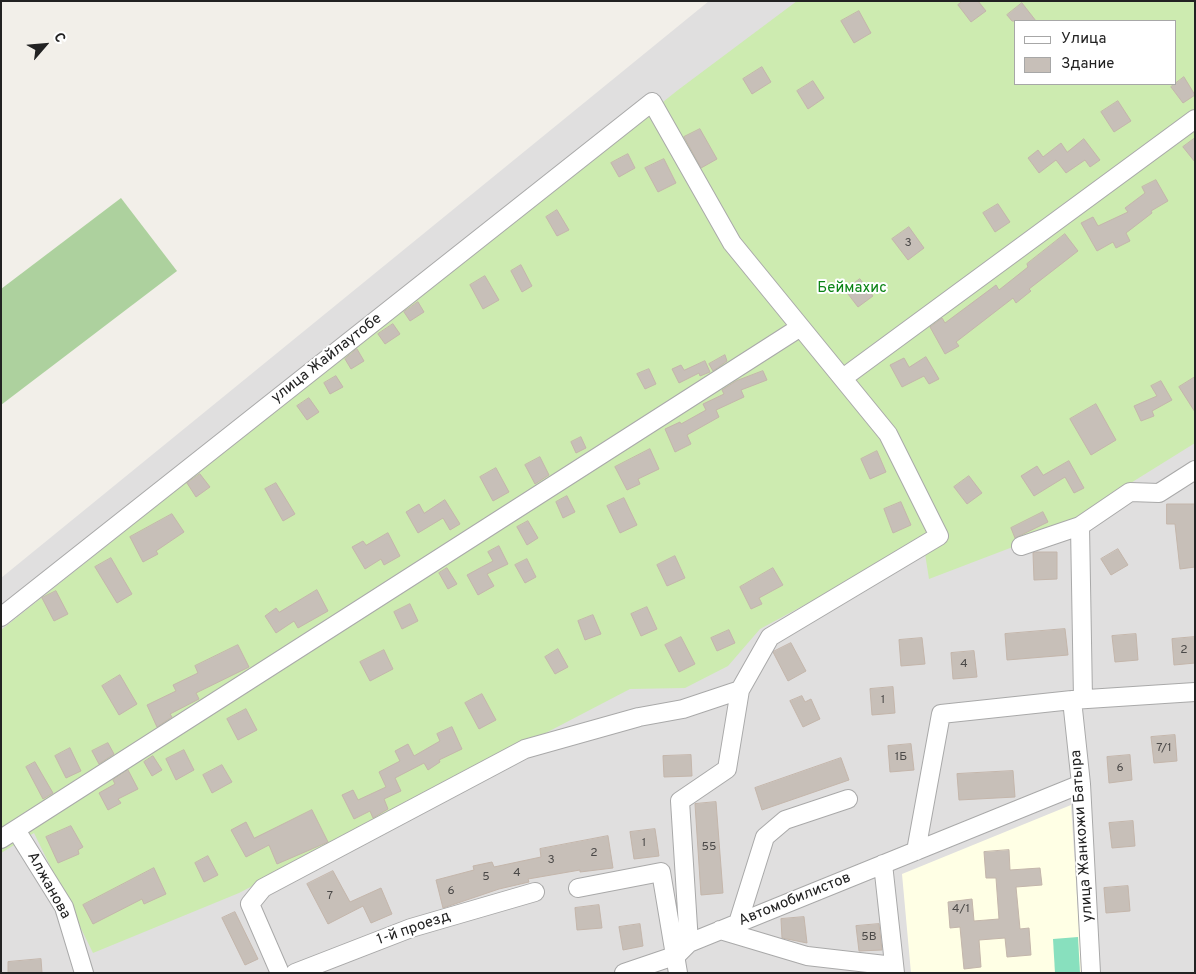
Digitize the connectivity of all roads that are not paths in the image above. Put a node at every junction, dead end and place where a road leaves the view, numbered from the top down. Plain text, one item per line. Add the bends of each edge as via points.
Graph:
1 (1195, 119) edge
2 (799, 328) junction
3 (843, 378) junction
4 (1195, 470) edge
5 (1080, 526) junction
6 (1021, 546) dead end
7 (1, 617) edge
8 (740, 690) junction
9 (1195, 692) edge
10 (1078, 699) junction
11 (1081, 784) junction
12 (848, 799) dead end
13 (8, 834) edge
14 (916, 851) junction
15 (884, 864) junction
16 (578, 888) dead end
17 (535, 892) dead end
18 (738, 923) junction
19 (720, 930) junction
20 (683, 949) junction
21 (894, 969) edge
22 (84, 973) edge
23 (280, 973) edge
24 (294, 973) edge
25 (624, 973) edge
26 (678, 973) edge
27 (1091, 973) edge

1 - 3 street
2 - 3 street
2 - 7 street, улица Жайлаутобе via 732,243 652,102
2 - 13 street
3 - 8 street via 888,434 939,536 770,638
4 - 5 street via 1159,493 1130,492
5 - 6 street
5 - 10 street, улица Жанкожи Батыра
8 - 20 street via 727,769 680,801
8 - 23 street via 683,709 639,717 525,749 262,888 250,904
9 - 10 street
10 - 11 street, улица Жанкожи Батыра
10 - 14 street via 941,714
11 - 14 street, Автомобилистов
11 - 27 street, улица Жанкожи Батыра
12 - 18 street via 784,820 765,838
13 - 22 street, Алжанова via 64,908
14 - 15 street, Автомобилистов
15 - 18 street, Автомобилистов
15 - 21 street
16 - 20 street via 661,872
17 - 24 street, 1-й проезд via 412,928
18 - 19 street, Автомобилистов
19 - 20 street, Автомобилистов
19 - 21 street via 807,956
20 - 25 street, Автомобилистов
20 - 26 street

